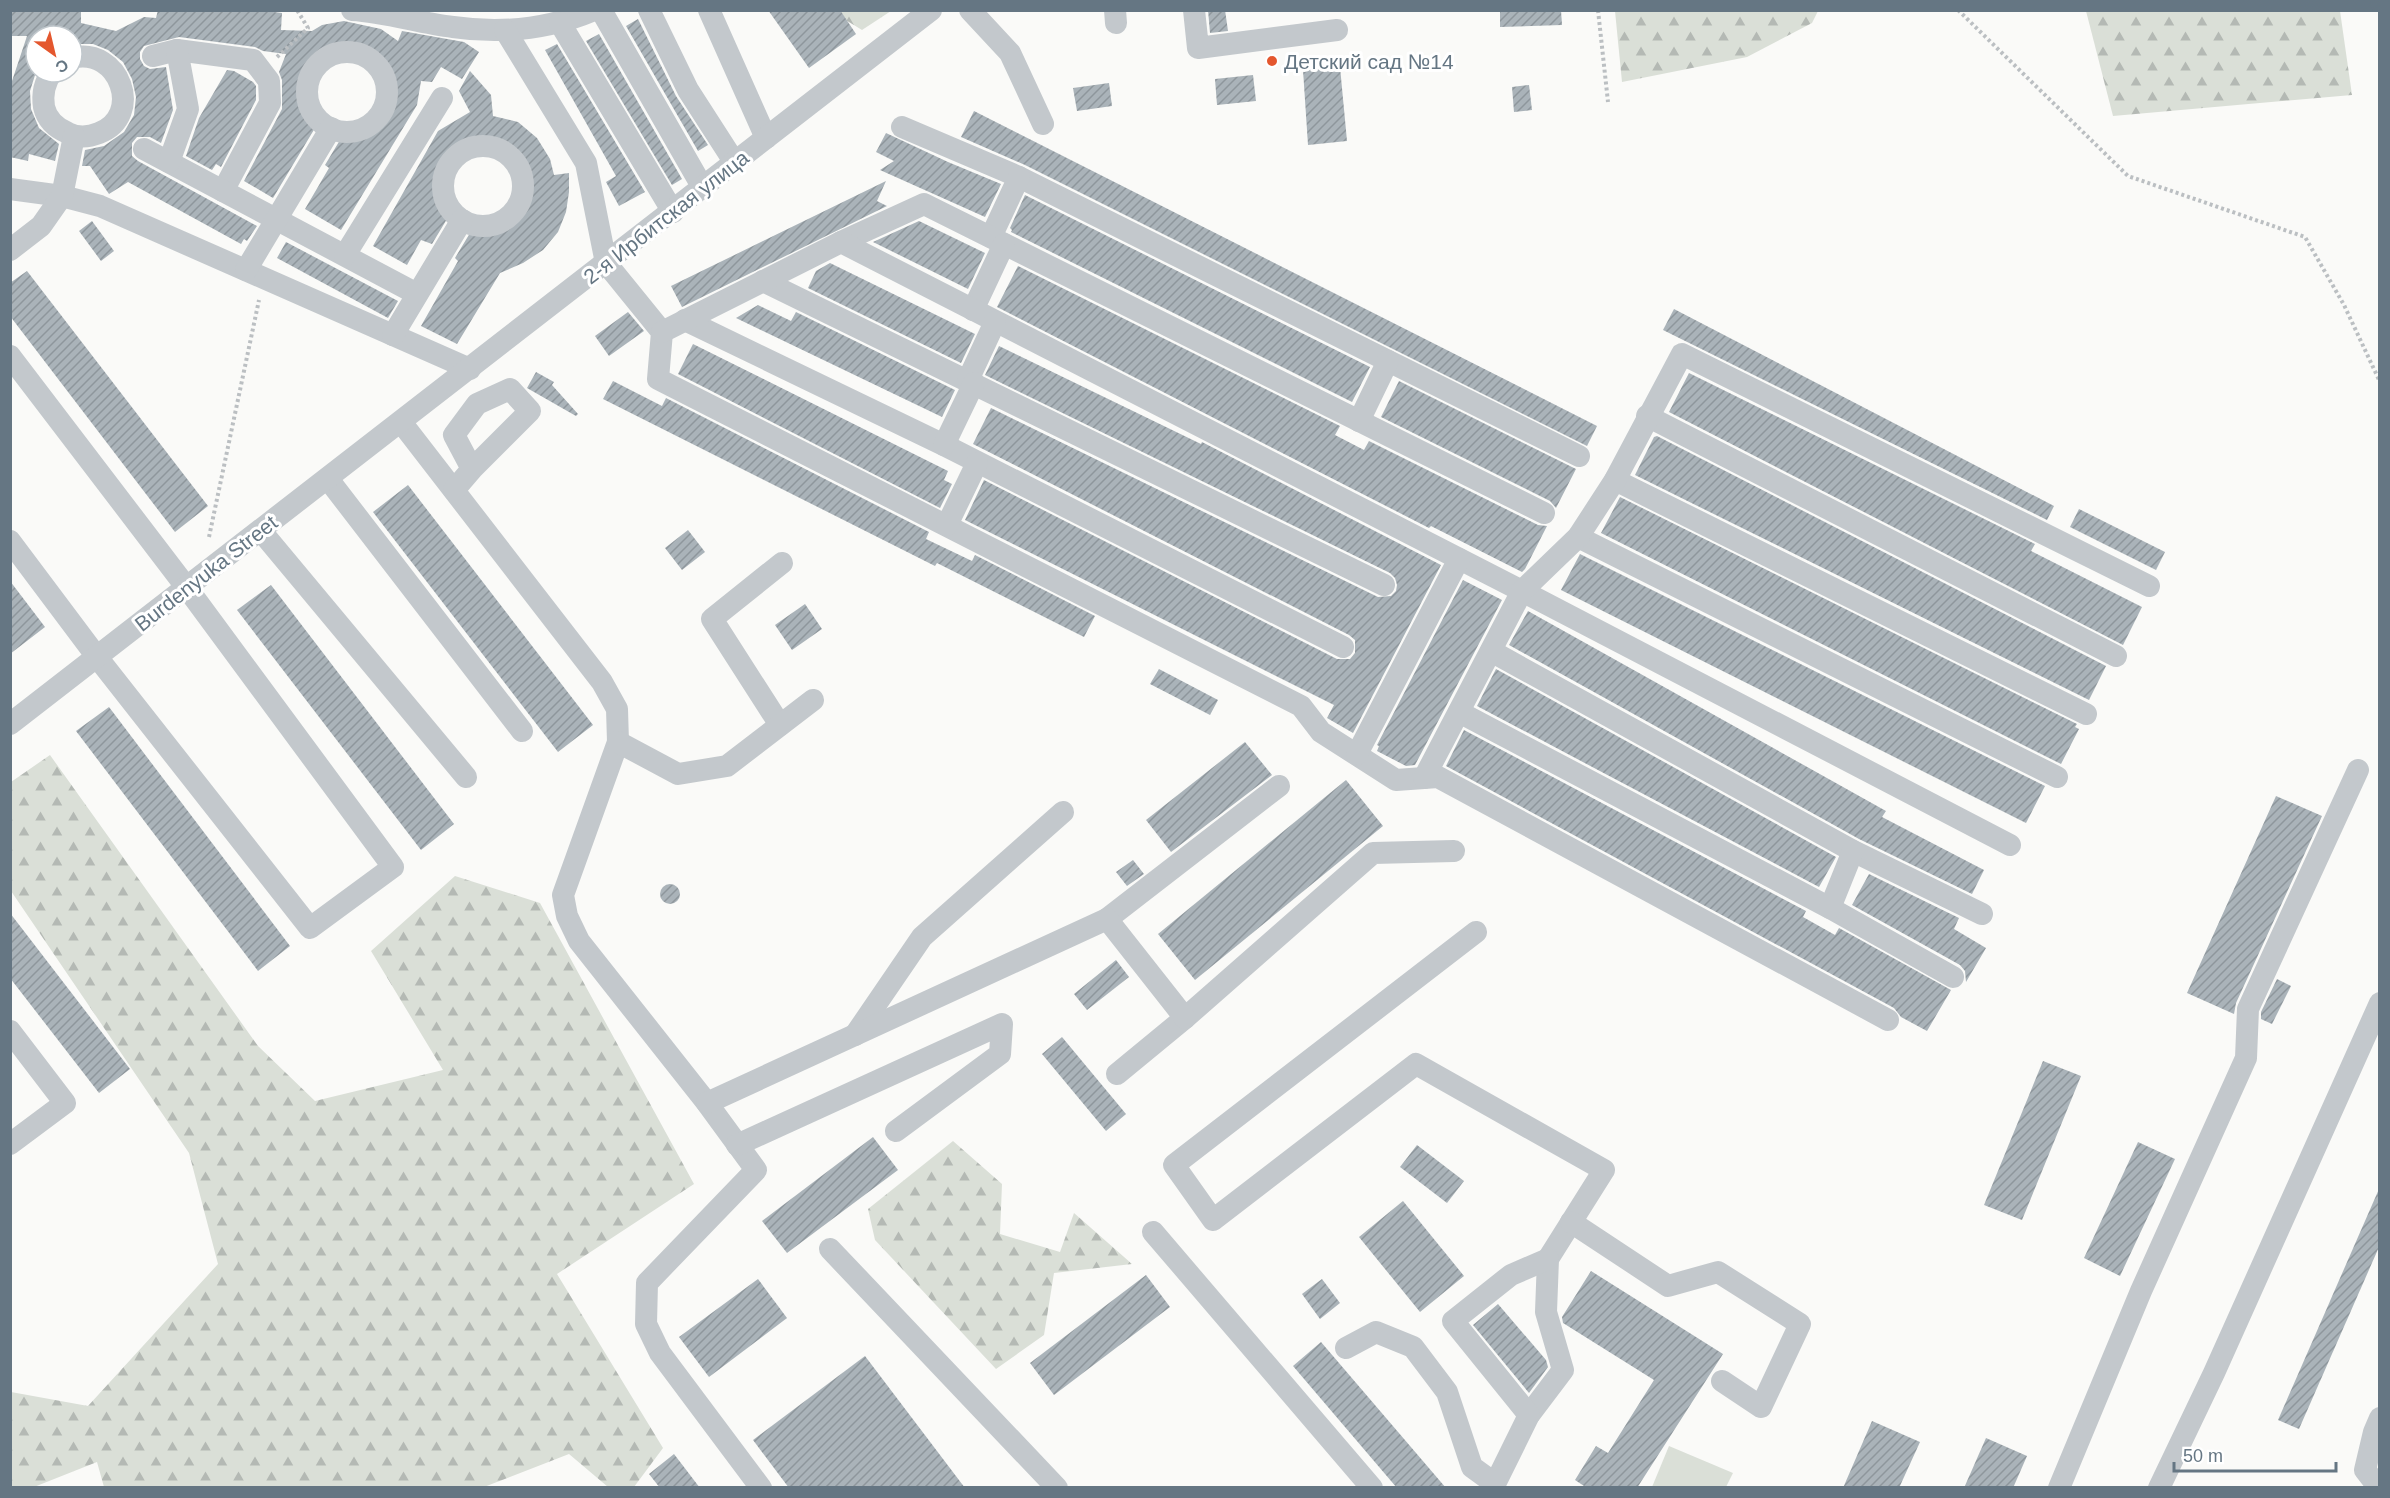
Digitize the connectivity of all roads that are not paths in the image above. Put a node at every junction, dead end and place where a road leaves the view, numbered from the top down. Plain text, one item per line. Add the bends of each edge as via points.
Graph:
1 (352, 10) edge
2 (601, 10) edge
3 (649, 10) edge
4 (709, 10) edge
5 (731, 10) edge
6 (931, 10) edge
7 (970, 10) edge
8 (1194, 10) edge
9 (377, 12) edge
10 (418, 16) edge
11 (576, 16) edge
12 (460, 19) edge
13 (536, 19) edge
14 (501, 23) edge
15 (1337, 30) dead end
16 (719, 33) junction
17 (177, 50) junction
18 (153, 56) dead end
19 (84, 57) edge
20 (45, 84) edge
21 (442, 98) dead end
22 (1043, 124) dead end
23 (902, 127) dead end
24 (331, 128) dead end
25 (74, 136) junction
26 (766, 138) junction
27 (144, 149) dead end
28 (169, 162) junction
29 (735, 163) junction
30 (1019, 177) junction
31 (703, 188) junction
32 (10, 189) edge
33 (223, 191) junction
34 (62, 196) junction
35 (673, 212) junction
36 (278, 220) junction
37 (462, 220) dead end
38 (998, 240) junction
39 (841, 242) junction
40 (10, 250) edge
41 (345, 255) junction
42 (606, 263) junction
43 (255, 274) junction
44 (763, 281) junction
45 (417, 294) junction
46 (973, 310) junction
47 (685, 320) junction
48 (995, 322) junction
49 (662, 332) junction
50 (393, 335) junction
51 (10, 356) edge
52 (1388, 361) junction
53 (470, 369) junction
54 (971, 382) junction
55 (1647, 416) junction
56 (1359, 421) junction
57 (401, 422) junction
58 (944, 445) junction
59 (1580, 456) dead end
60 (977, 463) junction
61 (471, 469) dead end
62 (328, 479) junction
63 (1615, 480) junction
64 (454, 490) junction
65 (1544, 513) dead end
66 (946, 525) junction
67 (261, 531) junction
68 (1578, 537) junction
69 (10, 541) edge
70 (1459, 559) junction
71 (782, 563) dead end
72 (1384, 585) dead end
73 (2149, 586) dead end
74 (187, 588) junction
75 (1522, 591) junction
76 (1343, 647) dead end
77 (1491, 651) junction
78 (2116, 656) dead end
79 (98, 657) junction
80 (813, 700) dead end
81 (1459, 712) junction
82 (2086, 714) dead end
83 (10, 724) edge
84 (780, 725) junction
85 (522, 731) dead end
86 (618, 742) junction
87 (1357, 754) junction
88 (2358, 770) dead end
89 (466, 777) dead end
90 (2056, 777) dead end
91 (1424, 778) junction
92 (1279, 786) dead end
93 (1063, 812) dead end
94 (2010, 845) dead end
95 (1454, 851) dead end
96 (1854, 851) junction
97 (1830, 908) junction
98 (1982, 914) dead end
99 (1107, 919) junction
100 (1476, 932) dead end
101 (1953, 977) dead end
102 (2379, 1003) edge
103 (1185, 1018) junction
104 (1888, 1020) dead end
105 (10, 1031) edge
106 (855, 1035) junction
107 (1117, 1074) dead end
108 (707, 1103) junction
109 (896, 1131) dead end
110 (10, 1144) edge
111 (737, 1144) junction
112 (1571, 1222) junction
113 (1153, 1232) dead end
114 (830, 1249) dead end
115 (1548, 1259) junction
116 (1346, 1348) dead end
117 (1722, 1381) dead end
118 (1529, 1415) junction
119 (2379, 1418) edge
120 (1494, 1485) edge
121 (761, 1488) edge
122 (1057, 1488) edge
123 (1372, 1488) edge
124 (2059, 1488) edge
125 (2158, 1488) edge
126 (2379, 1488) edge

1 - 9 street
2 - 31 street
3 - 29 street via 688,90
4 - 16 street
5 - 16 street
6 - 26 street, 2-я Ирбитская улица
7 - 22 street via 1010,53
8 - 15 street via 1198,48
9 - 10 street
10 - 12 street
11 - 13 street
11 - 35 street
12 - 14 street
13 - 14 street
14 - 42 street via 586,163
16 - 26 street
17 - 18 street
17 - 28 street via 188,109
17 - 33 street via 253,60 269,81 270,103
19 - 25 street via 102,61 113,70 121,82 123,96 121,110 104,131
20 - 25 street via 45,111 52,123
21 - 41 street
23 - 30 street
24 - 36 street
25 - 34 street
26 - 29 street, 2-я Ирбитская улица
27 - 28 street
28 - 33 street
29 - 31 street, 2-я Ирбитская улица
30 - 38 street
30 - 52 street
31 - 35 street, 2-я Ирбитская улица
32 - 34 street
33 - 36 street
34 - 40 street via 41,226
34 - 43 street via 100,206
35 - 42 street, 2-я Ирбитская улица
36 - 41 street
36 - 43 street
37 - 45 street
38 - 39 street via 924,204
38 - 46 street
38 - 56 street
39 - 44 street
39 - 46 street
41 - 45 street
42 - 49 street
42 - 53 street, 2-я Ирбитская улица
43 - 50 street
44 - 47 street
44 - 54 street
45 - 50 street
46 - 48 street
47 - 49 street
47 - 58 street
48 - 54 street
48 - 70 street
49 - 66 street via 658,379
50 - 53 street
51 - 74 street
52 - 56 street
52 - 59 street
53 - 57 street, 2-я Ирбитская улица
54 - 58 street
54 - 72 street
55 - 63 street
55 - 73 street via 1682,354
55 - 78 street
56 - 65 street
57 - 62 street, Burdenyuka Street
57 - 64 street
58 - 60 street
60 - 66 street
60 - 76 street
61 - 64 street
62 - 67 street, Burdenyuka Street
62 - 85 street
63 - 68 street
63 - 82 street
64 - 86 street via 602,682 617,709
66 - 87 street via 1300,706 1321,732
67 - 74 street, Burdenyuka Street
67 - 89 street
68 - 75 street
68 - 90 street
69 - 79 street
70 - 75 street
70 - 87 street
71 - 84 street via 712,619
74 - 79 street, Burdenyuka Street
74 - 79 street via 393,867 310,928
75 - 77 street
75 - 94 street
77 - 81 street
77 - 96 street
79 - 83 street, Burdenyuka Street
80 - 84 street
81 - 91 street
81 - 97 street
84 - 86 street via 727,766 678,774
86 - 108 street via 563,895 567,916 579,941
87 - 91 street via 1396,780
88 - 124 street via 2248,1009 2246,1058 2141,1291
91 - 104 street via 1438,777
92 - 99 street
93 - 106 street via 922,937
95 - 103 street via 1373,853
96 - 97 street
96 - 98 street
97 - 101 street
99 - 103 street
99 - 106 street
100 - 112 street via 1174,1165 1213,1220 1416,1064 1604,1170
102 - 125 street via 2214,1373
103 - 107 street
105 - 110 street via 65,1103
106 - 108 street
108 - 111 street
109 - 111 street via 1000,1054 1002,1024
111 - 121 street via 756,1170 647,1283 646,1324 660,1353
112 - 115 street
112 - 117 street via 1668,1286 1718,1272 1800,1324 1761,1407
113 - 123 street
114 - 122 street
115 - 118 street via 1546,1312 1563,1370
115 - 118 street via 1510,1275 1453,1321
116 - 120 street via 1376,1332 1413,1347 1447,1392 1472,1467
118 - 120 street
119 - 126 street via 2365,1470

